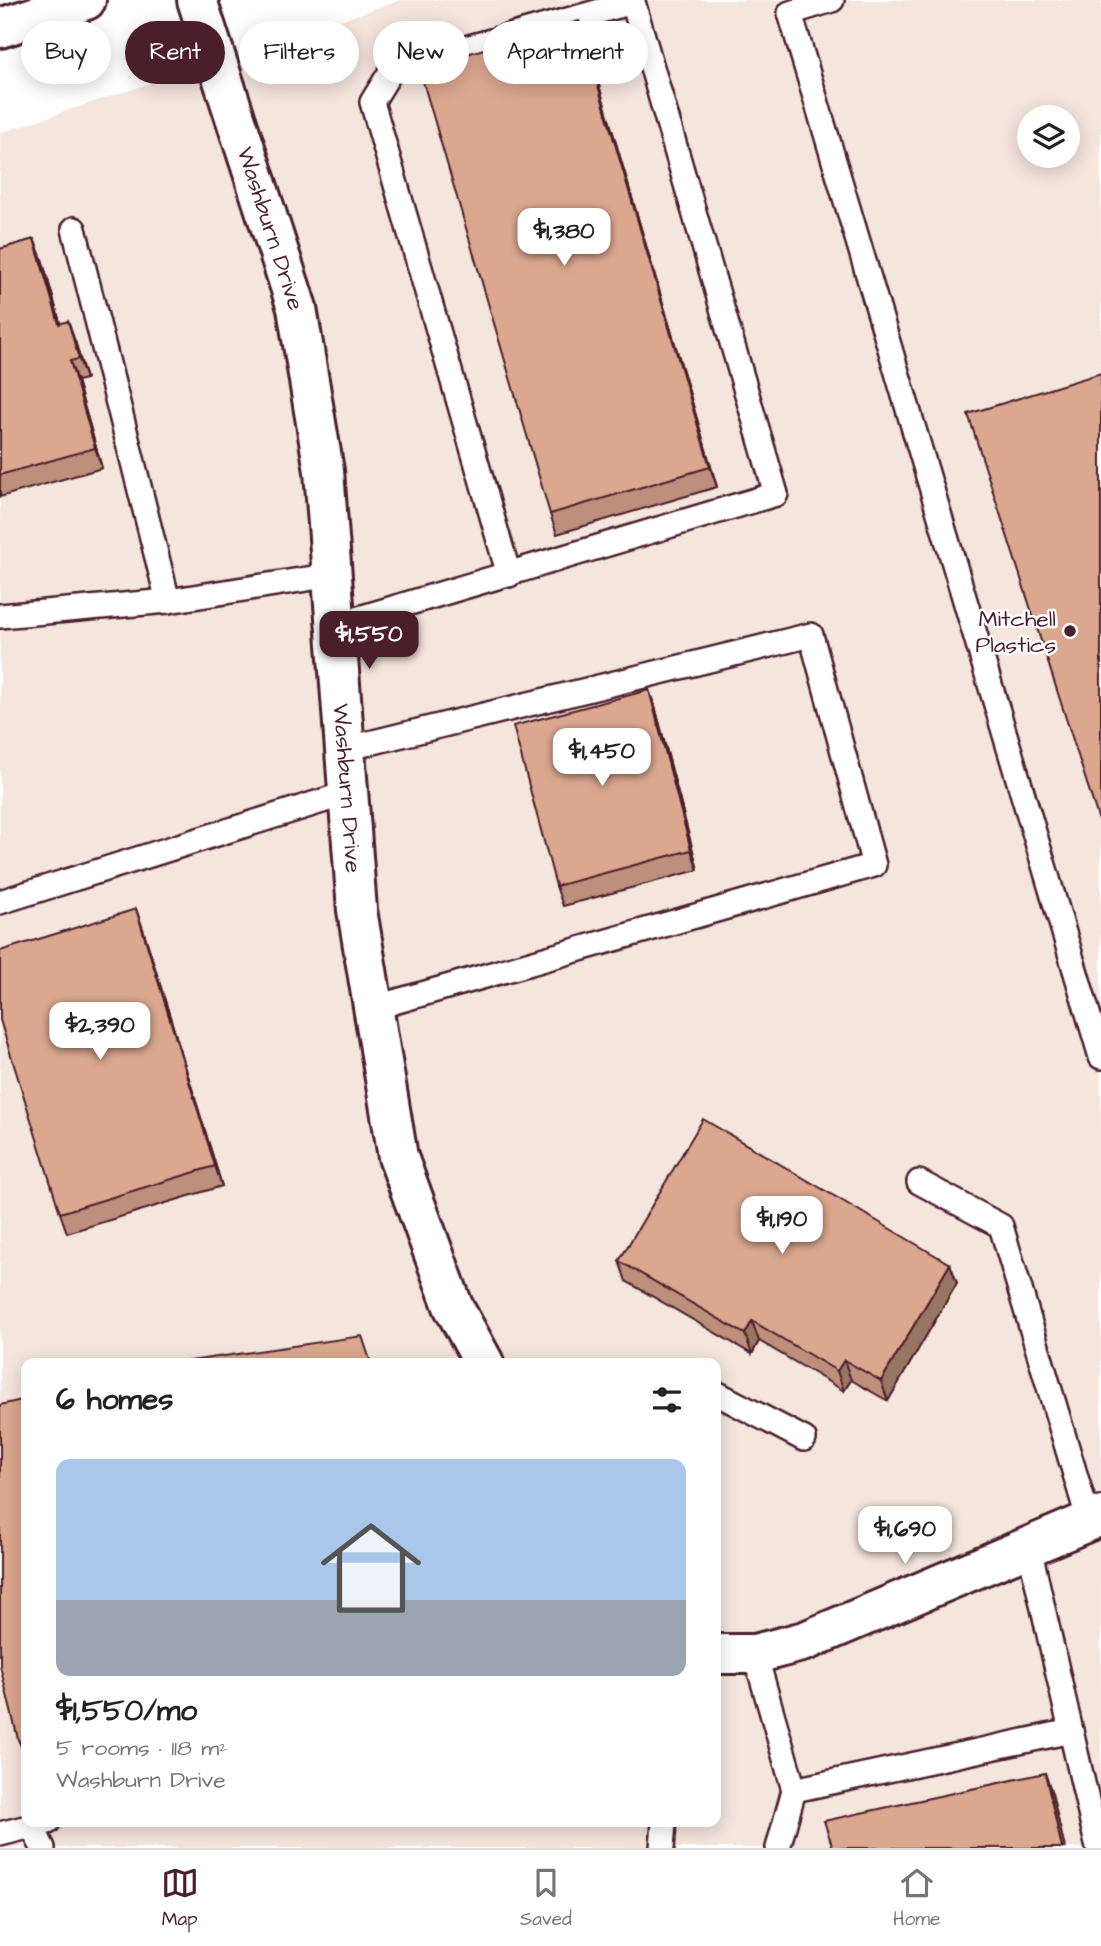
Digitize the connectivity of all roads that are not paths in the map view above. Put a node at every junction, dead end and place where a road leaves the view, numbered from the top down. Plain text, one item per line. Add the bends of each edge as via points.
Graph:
1 (86, 0) edge
2 (197, 0) edge
3 (832, 0) edge
4 (0, 28) edge
5 (74, 229) dead end
6 (332, 575) junction
7 (509, 575) junction
8 (168, 601) junction
9 (0, 616) edge
10 (336, 625) junction
11 (345, 749) junction
12 (348, 793) junction
13 (0, 902) edge
14 (373, 1008) junction
15 (1101, 1058) edge
16 (919, 1182) dead end
17 (481, 1358) edge
18 (721, 1396) edge
19 (804, 1439) dead end
20 (1095, 1519) edge
21 (1030, 1546) junction
22 (721, 1654) edge
23 (755, 1654) junction
24 (1071, 1731) junction
25 (793, 1790) junction
26 (28, 1827) edge
27 (40, 1827) edge
28 (664, 1827) edge
29 (0, 1834) edge
30 (43, 1848) edge
31 (662, 1848) edge
32 (778, 1848) edge
33 (1098, 1848) edge

1 - 4 street
2 - 6 street, Washburn Drive via 297,308 324,471
3 - 15 lane via 790,13
5 - 8 lane
6 - 8 lane
6 - 10 street, Washburn Drive
7 - 7 lane via 776,494 633,2 393,68 372,102
7 - 10 lane
8 - 9 lane
10 - 11 street, Washburn Drive
11 - 12 street, Washburn Drive
11 - 14 lane via 811,635 874,865
12 - 13 lane
12 - 14 street, Washburn Drive via 357,910
14 - 17 street, Washburn Drive via 398,1157 453,1306
16 - 20 lane via 1001,1226
18 - 19 lane
20 - 21 street
21 - 23 street via 805,1641
21 - 24 lane
22 - 23 street
23 - 25 lane
24 - 25 lane
24 - 33 lane
25 - 32 lane
26 - 29 lane
27 - 30 lane
28 - 31 lane

